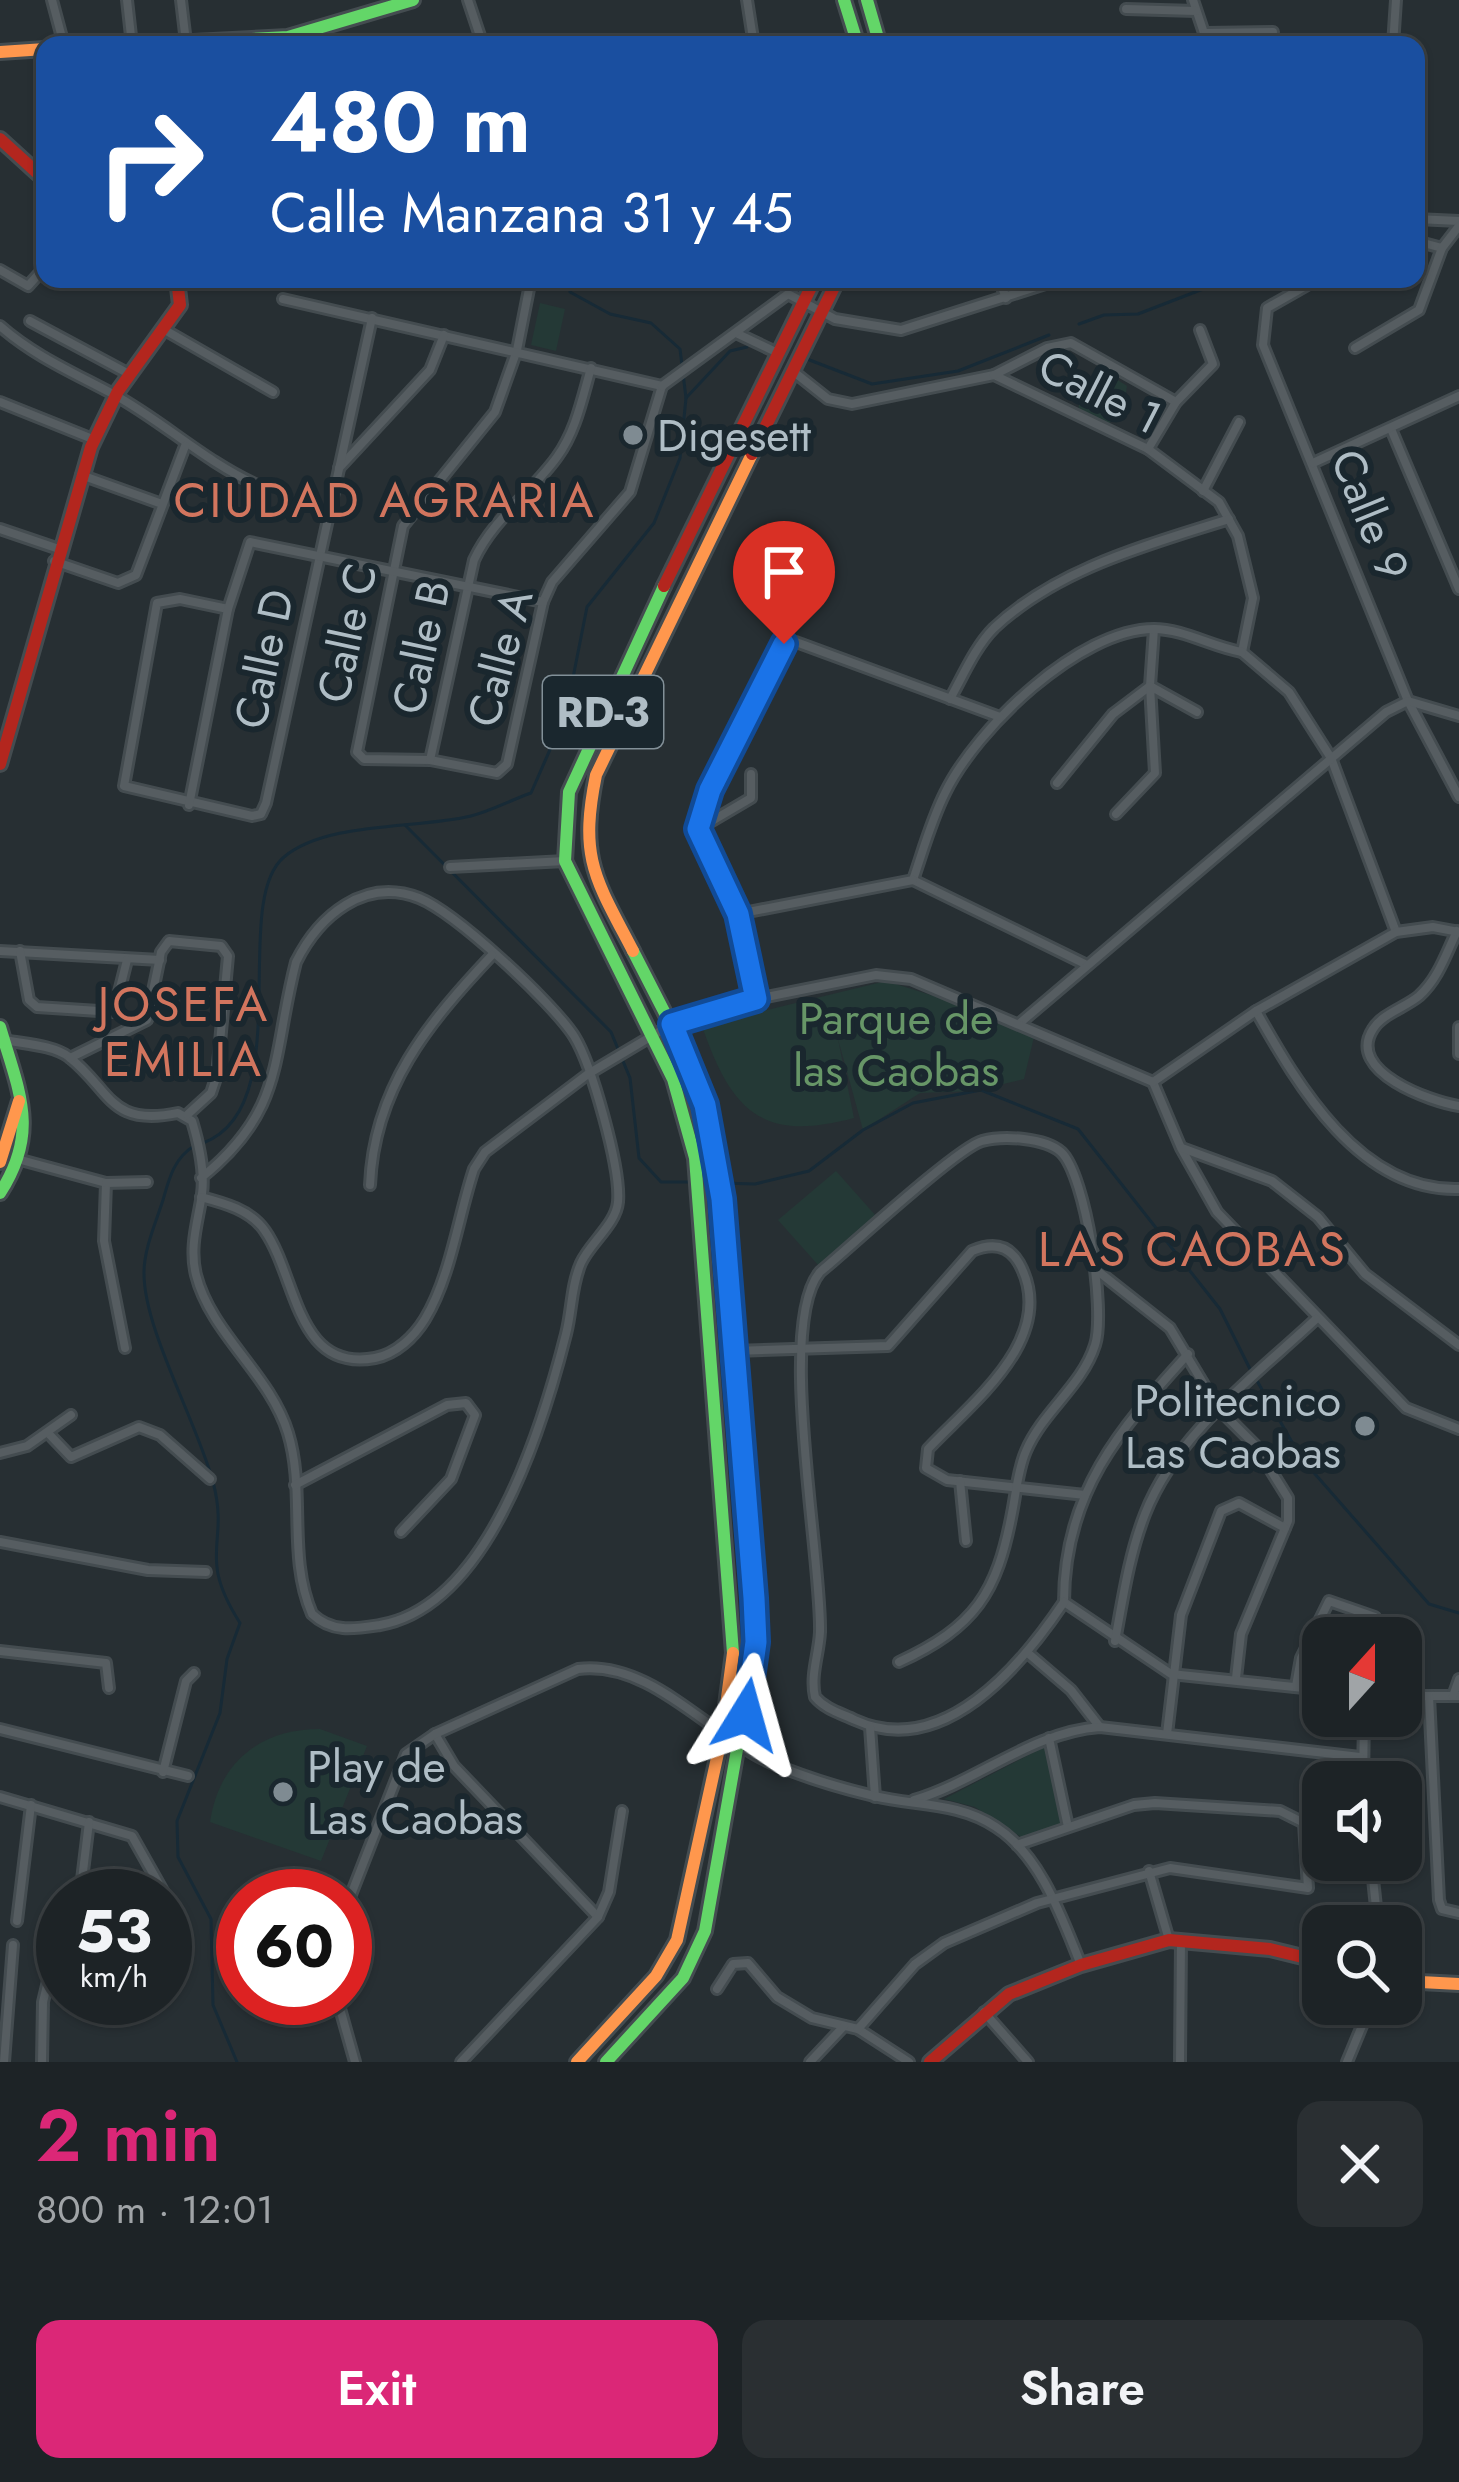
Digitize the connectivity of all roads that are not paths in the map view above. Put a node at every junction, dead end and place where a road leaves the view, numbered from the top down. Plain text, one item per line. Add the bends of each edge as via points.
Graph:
1 (52, 0) edge
2 (127, 0) edge
3 (181, 0) edge
4 (413, 0) edge
5 (468, 0) edge
6 (747, 0) edge
7 (844, 0) edge
8 (867, 0) edge
9 (1396, 0) edge
10 (1194, 5) edge
11 (1126, 9) dead end
12 (1273, 32) dead end
13 (1205, 33) junction
14 (62, 36) edge
15 (133, 36) edge
16 (185, 36) edge
17 (296, 36) edge
18 (480, 36) edge
19 (753, 36) edge
20 (855, 36) edge
21 (877, 36) edge
22 (1206, 36) edge
23 (1394, 36) edge
24 (36, 50) edge
25 (0, 52) edge
26 (0, 139) edge
27 (36, 172) edge
28 (1425, 220) edge
29 (1459, 223) edge
30 (1425, 243) edge
31 (1442, 248) junction
32 (0, 270) edge
33 (36, 277) edge
34 (181, 288) edge
35 (529, 288) edge
36 (810, 288) edge
37 (834, 288) edge
38 (1002, 288) edge
39 (1035, 288) edge
40 (1299, 288) edge
41 (1006, 298) junction
42 (283, 299) dead end
43 (805, 299) junction
44 (821, 313) junction
45 (372, 318) junction
46 (30, 321) dead end
47 (0, 326) edge
48 (163, 329) junction
49 (1200, 330) dead end
50 (738, 334) junction
51 (444, 335) junction
52 (1355, 349) dead end
53 (517, 350) junction
54 (778, 353) junction
55 (590, 368) junction
56 (794, 371) junction
57 (131, 375) junction
58 (994, 375) junction
59 (662, 386) junction
60 (273, 392) dead end
61 (116, 395) junction
62 (1459, 396) edge
63 (0, 402) edge
64 (1176, 402) junction
65 (1239, 422) dead end
66 (1391, 429) junction
67 (95, 440) junction
68 (185, 446) junction
69 (1148, 449) junction
70 (1313, 463) junction
71 (338, 468) junction
72 (81, 475) junction
73 (257, 485) dead end
74 (1203, 491) junction
75 (162, 504) junction
76 (1229, 518) junction
77 (0, 529) edge
78 (321, 553) junction
79 (54, 555) junction
80 (394, 568) junction
81 (466, 587) junction
82 (1459, 589) edge
83 (543, 602) junction
84 (229, 609) junction
85 (1154, 629) junction
86 (1242, 652) junction
87 (1150, 686) junction
88 (950, 699) junction
89 (1408, 701) junction
90 (1196, 712) dead end
91 (1459, 716) edge
92 (1000, 717) junction
93 (4, 739) edge
94 (1331, 758) junction
95 (430, 760) junction
96 (0, 764) edge
97 (751, 774) dead end
98 (1057, 783) dead end
99 (1459, 797) edge
100 (189, 805) junction
101 (1116, 814) dead end
102 (698, 829) junction
103 (566, 861) junction
104 (450, 867) dead end
105 (913, 880) junction
106 (738, 914) junction
107 (1396, 932) junction
108 (1458, 932) edge
109 (0, 951) edge
110 (20, 951) junction
111 (492, 955) junction
112 (128, 960) junction
113 (160, 960) junction
114 (1085, 964) junction
115 (756, 999) junction
116 (1256, 1011) junction
117 (1019, 1023) junction
118 (672, 1024) junction
119 (1459, 1027) edge
120 (2, 1033) edge
121 (652, 1034) junction
122 (1459, 1054) edge
123 (70, 1058) junction
124 (588, 1074) junction
125 (1154, 1082) junction
126 (19, 1101) junction
127 (1459, 1106) edge
128 (187, 1115) junction
129 (4, 1141) edge
130 (1181, 1148) junction
131 (23, 1154) junction
132 (0, 1162) edge
133 (201, 1178) junction
134 (147, 1182) dead end
135 (106, 1183) junction
136 (370, 1185) dead end
137 (1459, 1190) edge
138 (0, 1192) edge
139 (201, 1197) junction
140 (1099, 1272) junction
141 (1316, 1319) junction
142 (1459, 1345) edge
143 (125, 1348) dead end
144 (734, 1351) junction
145 (804, 1351) junction
146 (1188, 1354) junction
147 (1218, 1408) junction
148 (71, 1415) dead end
149 (1459, 1429) edge
150 (49, 1434) junction
151 (0, 1453) edge
152 (210, 1479) dead end
153 (960, 1481) junction
154 (1017, 1484) junction
155 (295, 1485) junction
156 (1085, 1495) junction
157 (1287, 1525) junction
158 (401, 1532) dead end
159 (965, 1541) dead end
160 (0, 1542) edge
161 (206, 1572) dead end
162 (1064, 1602) junction
163 (1321, 1617) edge
164 (1375, 1617) edge
165 (1115, 1641) junction
166 (0, 1651) edge
167 (1029, 1654) junction
168 (1302, 1654) edge
169 (898, 1662) dead end
170 (194, 1673) dead end
171 (1171, 1674) junction
172 (1236, 1678) junction
173 (1459, 1678) edge
174 (1296, 1686) junction
175 (1302, 1687) edge
176 (109, 1688) dead end
177 (1422, 1696) edge
178 (1429, 1696) junction
179 (1456, 1696) edge
180 (870, 1727) junction
181 (1100, 1727) junction
182 (0, 1729) edge
183 (435, 1734) junction
184 (1166, 1734) junction
185 (722, 1735) junction
186 (1362, 1737) edge
187 (1048, 1738) junction
188 (740, 1748) junction
189 (1360, 1757) junction
190 (1360, 1761) edge
191 (163, 1772) junction
192 (188, 1776) dead end
193 (0, 1797) edge
194 (875, 1797) junction
195 (912, 1801) junction
196 (32, 1805) junction
197 (622, 1810) dead end
198 (89, 1822) junction
199 (1068, 1827) junction
200 (1018, 1845) junction
201 (83, 1869) edge
202 (153, 1869) edge
203 (360, 1869) edge
204 (1149, 1871) junction
205 (1055, 1900) junction
206 (1459, 1913) edge
207 (598, 1917) junction
208 (17, 1921) dead end
209 (1175, 1940) junction
210 (13, 1946) dead end
211 (1302, 1957) edge
212 (1081, 1965) junction
213 (1422, 1982) edge
214 (1459, 1984) edge
215 (717, 1989) dead end
216 (983, 2010) junction
217 (43, 2025) edge
218 (345, 2025) edge
219 (1361, 2025) edge
220 (844, 2026) junction
221 (858, 2029) junction
222 (1345, 2059) edge
223 (932, 2061) edge
224 (4, 2062) edge
225 (42, 2062) edge
226 (355, 2062) edge
227 (461, 2062) edge
228 (577, 2062) edge
229 (607, 2062) edge
230 (810, 2062) edge
231 (909, 2062) edge
232 (1028, 2062) edge
233 (1180, 2062) edge

1 - 14 street
2 - 15 street
3 - 16 street
4 - 17 main road
5 - 18 street
6 - 19 street
7 - 20 main road
8 - 21 main road
9 - 23 street
10 - 11 street
10 - 13 street
12 - 13 street
13 - 22 street
24 - 25 main road
26 - 27 main road
28 - 29 street
29 - 31 street
30 - 31 street
31 - 52 street via 1419,310
32 - 33 street via 28,286
34 - 48 main road via 180,305
35 - 53 street, Calle C
36 - 43 main road, RD-3
37 - 44 main road, RD-3
38 - 41 street
39 - 41 street
40 - 70 street, Calle 9 via 1267,308 1261,333
41 - 44 street via 901,330
42 - 45 street
43 - 44 street
43 - 50 street via 788,294
43 - 54 main road, RD-3
44 - 56 main road, RD-3
45 - 51 street
45 - 71 street, Calle D
46 - 57 street
47 - 61 street
48 - 57 main road
48 - 60 street
49 - 64 street via 1213,364
50 - 54 street
50 - 59 street
51 - 53 street
51 - 71 street via 430,370
53 - 55 street
53 - 80 street, Calle C via 495,412 406,517
54 - 103 main road, RD-3 via 576,769 565,814
55 - 59 street
55 - 81 street, Calle B via 560,454 483,541
56 - 58 street, Calle 1 via 829,399 852,404
56 - 118 main road, RD-3 via 588,802 593,874
57 - 61 main road
58 - 64 street via 1071,343
58 - 69 street, Calle 1
59 - 83 street, Calle A via 630,492
61 - 67 main road
61 - 68 street
62 - 66 street
63 - 67 street
64 - 69 street
65 - 74 street
66 - 70 street
66 - 82 street
67 - 72 main road
68 - 73 street
68 - 75 street
69 - 74 street, Calle 1
70 - 89 street, Calle 9
71 - 78 street, Calle D
72 - 75 street
72 - 79 main road
74 - 76 street, Calle 1
75 - 79 street via 129,581
76 - 86 street, Calle 1 via 1253,598
76 - 88 street via 1152,542 1042,593 995,628
77 - 79 street
78 - 80 street
78 - 84 street via 260,540 245,547
78 - 100 street, Calle D via 261,814
79 - 93 main road
80 - 81 street
80 - 95 street, Calle C via 357,752 375,762
81 - 83 street
81 - 95 street, Calle B
83 - 95 street, Calle A via 507,764 497,773
84 - 100 street
84 - 100 street via 179,598 158,603 124,786
85 - 86 street
85 - 87 street
85 - 92 street via 1089,647
86 - 94 street via 1301,706
87 - 90 street
87 - 98 street via 1113,714
87 - 101 street via 1155,773
88 - 92 street
88 - 102 street via 784,644
89 - 91 street
89 - 94 street
89 - 99 street, Calle 9
92 - 105 street via 946,791
93 - 96 main road
94 - 107 street
94 - 114 street
97 - 102 street via 751,797
102 - 106 street
103 - 104 street
103 - 121 main road, RD-3
105 - 106 street
105 - 114 street
106 - 115 street
107 - 108 street
107 - 116 street
108 - 127 street via 1433,982 1373,1029 1369,1044 1409,1094
109 - 110 street
110 - 112 street
110 - 112 street via 28,1000 38,1007 114,1012
111 - 124 street via 572,1033
111 - 133 street via 440,909 412,896 380,891 330,915 296,962 258,1121
111 - 136 street via 396,1074 375,1133
112 - 113 street
113 - 123 street via 147,1020
113 - 128 street via 174,941 221,946 228,956 217,1075
114 - 117 street
115 - 117 street via 893,975
115 - 118 street
116 - 125 street
116 - 137 street via 1295,1081 1358,1150 1399,1178
117 - 125 street
118 - 121 street
118 - 144 main road, RD-3 via 705,1105 715,1157
119 - 122 street
120 - 123 street
120 - 126 main road
121 - 124 street
121 - 185 main road, RD-3 via 673,1079 702,1204 734,1612
123 - 128 street via 122,1110
124 - 139 street via 485,1152 429,1310 388,1355 338,1356 316,1342 265,1231 240,1210
124 - 155 street via 617,1181 616,1212 581,1264 528,1446 466,1573 430,1608 402,1621 324,1625 302,1592
125 - 130 street
126 - 129 main road
126 - 131 main road via 28,1129
128 - 133 street
129 - 131 street
129 - 132 main road
130 - 141 street via 1217,1212
130 - 142 street via 1272,1181 1318,1217 1365,1274
131 - 135 street
131 - 138 main road
133 - 139 street
134 - 135 street
135 - 143 street via 104,1241
139 - 155 street via 193,1251 202,1293 283,1418
140 - 145 street via 1060,1151 1040,1141 981,1141 820,1272 804,1299
140 - 146 street via 1156,1316
140 - 154 street via 1094,1350 1042,1421
141 - 147 street
141 - 149 street via 1406,1408
144 - 145 street
144 - 188 main road, RD-3 via 756,1642
145 - 153 street via 888,1346 972,1251 1004,1247 1026,1279 1022,1341 924,1458 936,1477
145 - 180 street via 803,1443 820,1631 812,1685 822,1705
146 - 147 street
146 - 156 street via 1120,1428
147 - 157 street via 1255,1444 1288,1498
147 - 165 street via 1147,1509
148 - 150 street
150 - 151 street
150 - 152 street via 71,1457 131,1428 149,1429
153 - 154 street
153 - 159 street
154 - 156 street
154 - 169 street via 991,1590 939,1643
155 - 158 street via 447,1405 466,1403 475,1415 451,1479
156 - 162 street via 1064,1563
157 - 171 street via 1239,1503 1221,1511 1181,1615
157 - 172 street via 1241,1634
160 - 161 street via 148,1570
162 - 165 street
162 - 167 street
163 - 164 street via 1329,1601
165 - 171 street
166 - 176 street via 106,1664
167 - 180 street via 972,1705 922,1725
167 - 181 street
168 - 174 street
170 - 191 street
171 - 172 street
171 - 184 street
172 - 174 street
173 - 179 street
174 - 175 street
177 - 178 street
178 - 179 street
178 - 206 street via 1439,1900
180 - 194 street
181 - 184 street
181 - 187 street
182 - 191 street
183 - 185 street via 601,1666 629,1672
183 - 203 street via 396,1768
183 - 207 street via 454,1766
184 - 189 street
185 - 188 street
185 - 228 main road, RD-3 via 677,1940 656,1976
186 - 189 street
187 - 195 street
187 - 199 street
188 - 194 street
188 - 229 main road, RD-3 via 700,1945 670,1995
189 - 190 street
191 - 192 street
193 - 196 street
194 - 195 street
195 - 200 street via 968,1812
196 - 198 street
196 - 208 street
197 - 207 street
198 - 201 street
198 - 202 street via 139,1841
199 - 200 street
199 - 204 street via 1155,1803 1280,1810 1308,1834 1308,1888
200 - 205 street
204 - 205 street
204 - 209 street
205 - 212 street
205 - 221 street via 944,1943
207 - 227 street
209 - 211 main road
209 - 212 main road
209 - 233 street
210 - 224 street
212 - 216 main road
213 - 214 main road
215 - 220 street via 733,1964 748,1963 777,1997
216 - 223 main road
216 - 232 street
217 - 225 street
218 - 226 street
219 - 222 street
220 - 221 street
220 - 230 street
221 - 231 street

